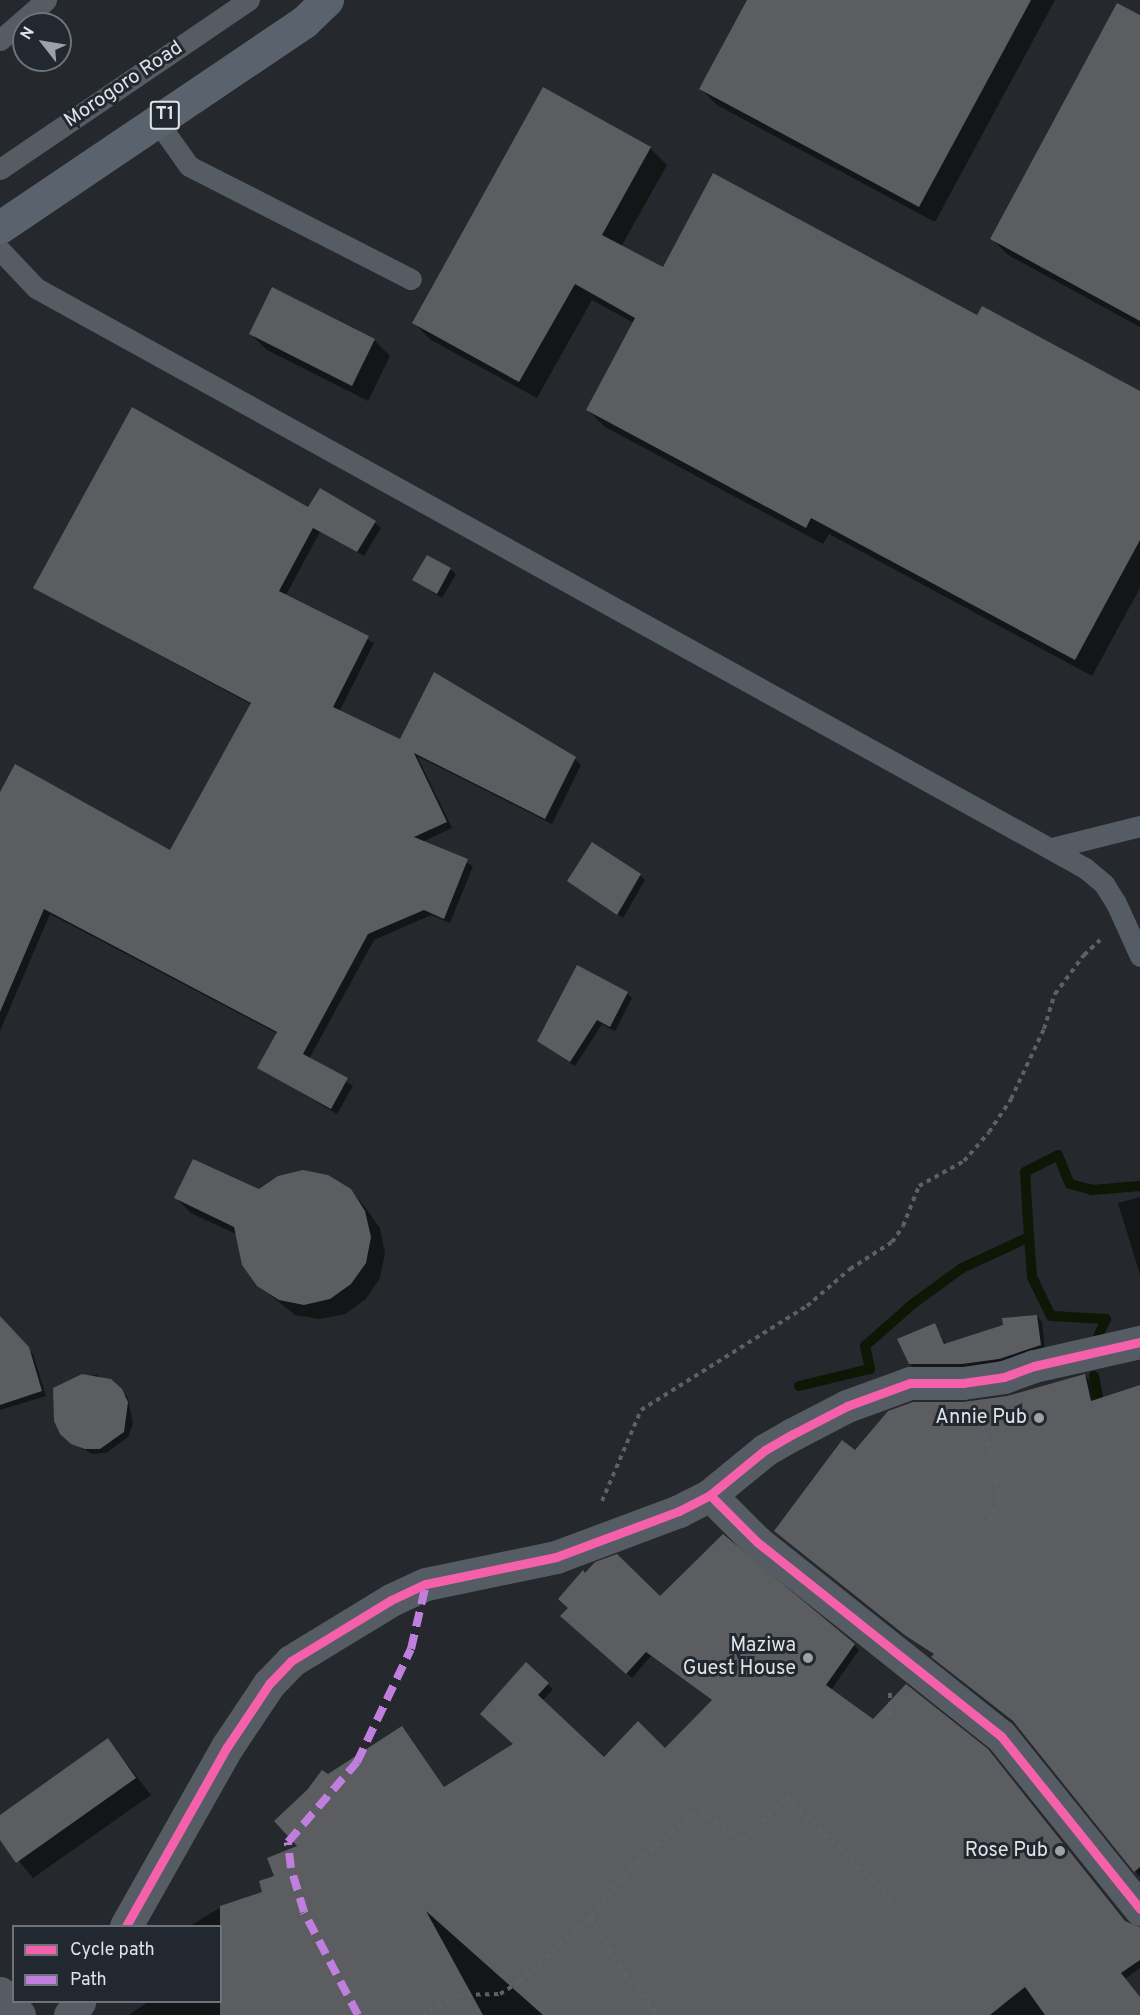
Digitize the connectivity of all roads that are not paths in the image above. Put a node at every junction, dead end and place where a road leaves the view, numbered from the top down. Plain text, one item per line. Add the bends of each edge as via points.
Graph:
1 (46, 0) edge
2 (248, 0) edge
3 (327, 0) edge
4 (0, 40) edge
5 (157, 121) junction
6 (0, 169) edge
7 (0, 227) edge
8 (0, 250) edge
9 (411, 279) dead end
10 (1140, 826) edge
11 (1052, 848) junction
12 (1140, 956) edge
13 (1140, 1342) edge
14 (710, 1495) junction
15 (1140, 1909) edge
16 (127, 1925) edge
17 (0, 1993) edge
18 (19, 2015) edge

1 - 4 lane
2 - 6 lane, Morogoro Road
3 - 5 highway, T1 via 304,22
5 - 7 highway, T1
5 - 9 lane via 189,166
8 - 11 lane via 36,288
10 - 11 lane
11 - 12 lane via 1104,884
13 - 14 street via 1034,1366 1004,1377 963,1383 910,1383 847,1406 765,1450
14 - 15 street via 757,1542 1001,1736
14 - 16 street via 556,1557 426,1584 391,1600 291,1661 269,1684 227,1748
17 - 18 street

